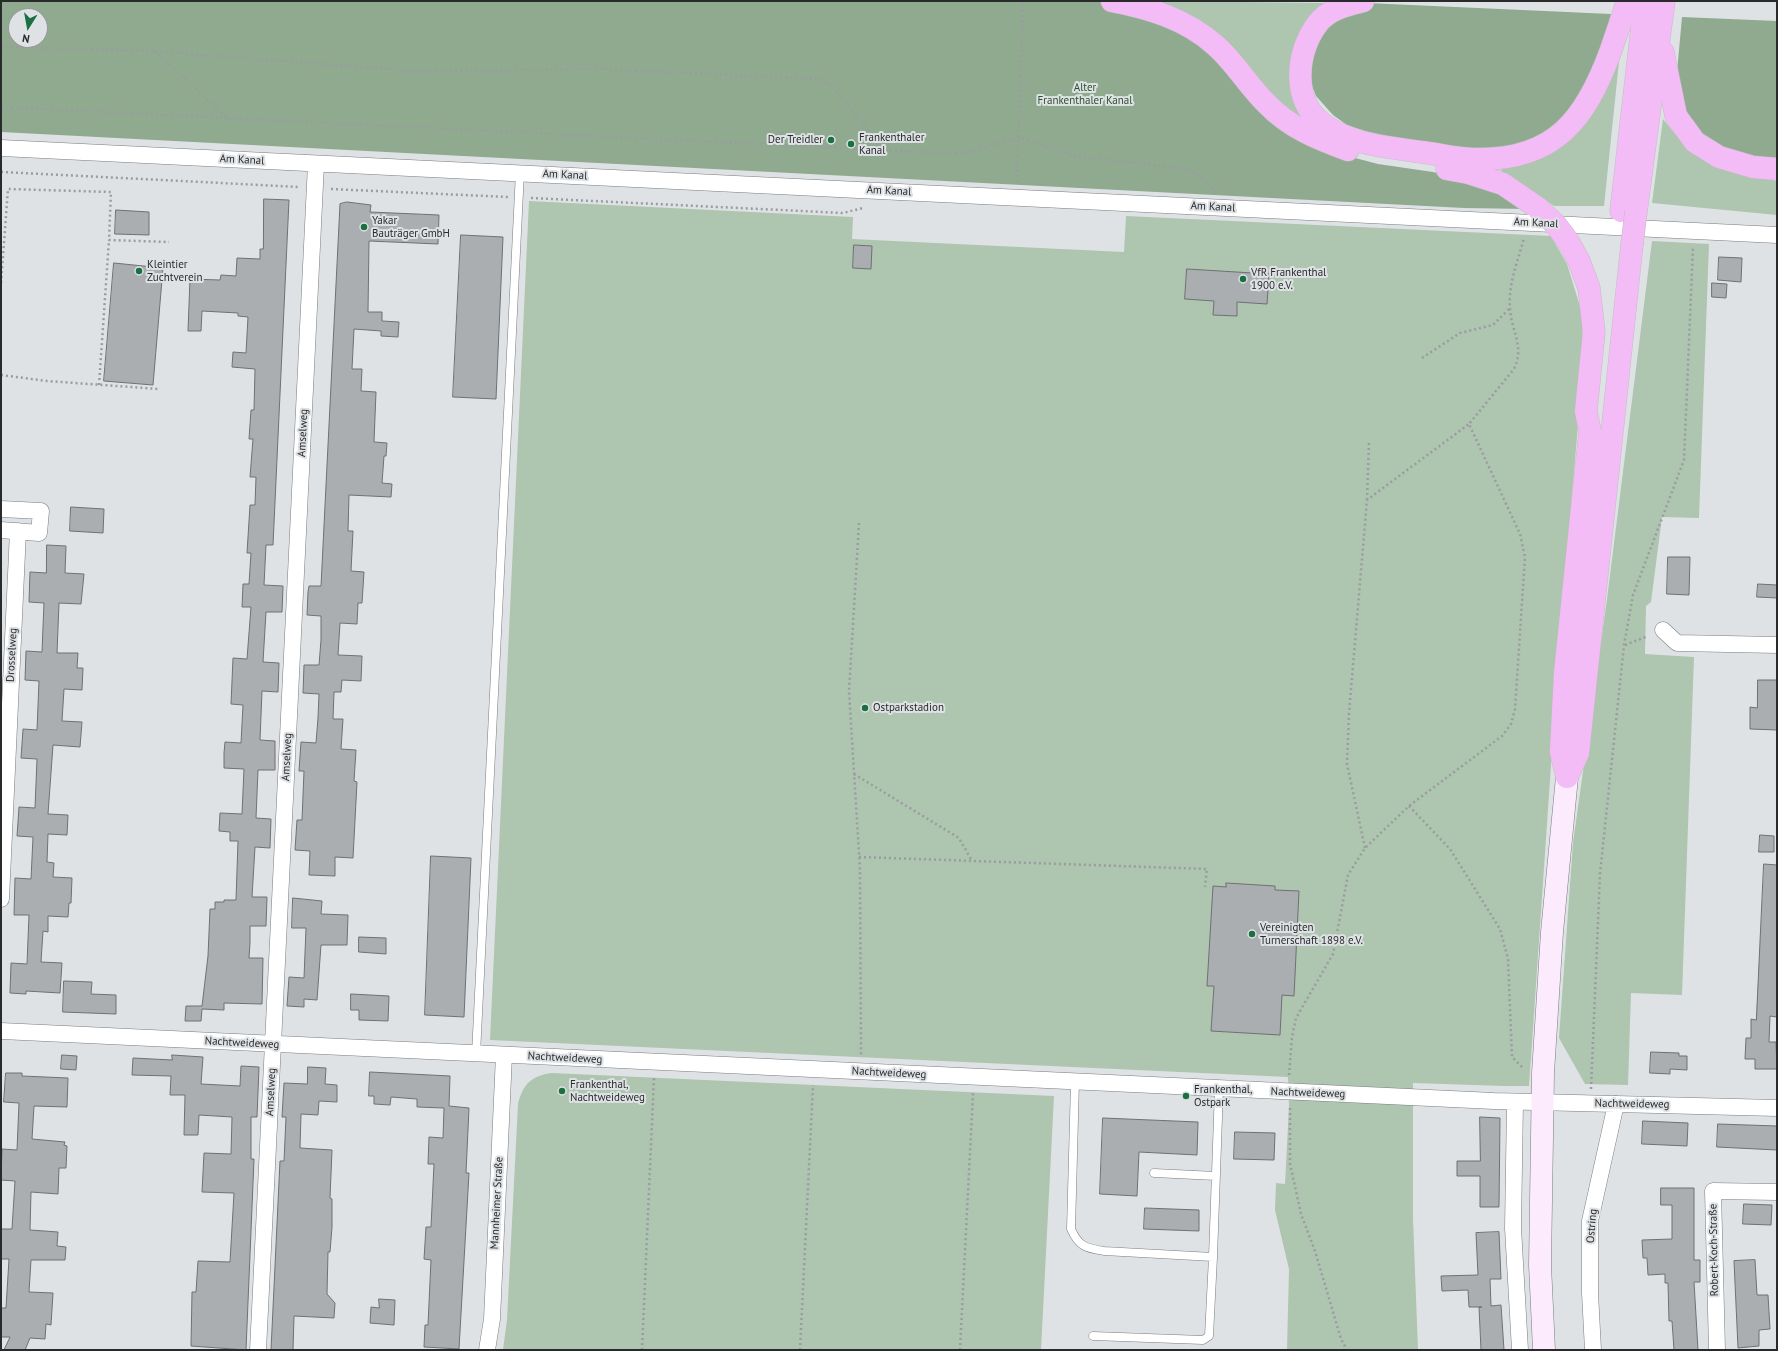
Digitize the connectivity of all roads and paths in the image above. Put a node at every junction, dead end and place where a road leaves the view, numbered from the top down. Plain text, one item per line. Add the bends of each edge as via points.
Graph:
1 (1023, 1) edge
2 (1112, 1) edge
3 (1363, 1) edge
4 (1644, 5) edge
5 (1660, 34) junction
6 (1, 47) edge
7 (154, 51) junction
8 (1, 107) edge
9 (228, 119) junction
10 (1019, 137) junction
11 (1, 148) edge
12 (883, 150) junction
13 (316, 164) junction
14 (1777, 169) edge
15 (520, 170) junction
16 (1017, 184) dead end
17 (1220, 193) dead end
18 (1628, 212) junction
19 (1525, 233) dead end
20 (1777, 235) edge
21 (109, 240) junction
22 (1693, 241) dead end
23 (169, 242) dead end
24 (1625, 243) junction
25 (1, 283) edge
26 (1510, 309) junction
27 (1422, 358) dead end
28 (1, 375) edge
29 (99, 385) junction
30 (159, 389) dead end
31 (1469, 424) junction
32 (1590, 431) junction
33 (1369, 442) dead end
34 (1367, 500) junction
35 (1, 508) edge
36 (859, 523) dead end
37 (1, 530) edge
38 (18, 531) junction
39 (1663, 630) joint
40 (1624, 645) junction
41 (1777, 645) edge
42 (854, 774) junction
43 (1567, 777) junction
44 (1409, 806) junction
45 (1365, 848) junction
46 (859, 857) junction
47 (972, 861) junction
48 (1205, 887) dead end
49 (1, 899) edge
50 (1, 1031) edge
51 (273, 1045) junction
52 (476, 1054) junction
53 (504, 1055) junction
54 (654, 1062) junction
55 (1518, 1065) dead end
56 (814, 1070) junction
57 (861, 1072) junction
58 (974, 1077) junction
59 (1075, 1082) junction
60 (1219, 1089) junction
61 (1290, 1092) junction
62 (1515, 1102) junction
63 (1542, 1103) junction
64 (1591, 1104) junction
65 (1616, 1104) junction
66 (1777, 1108) edge
67 (1154, 1173) dead end
68 (1216, 1176) junction
69 (1777, 1192) edge
70 (1213, 1257) junction
71 (1093, 1336) dead end
72 (258, 1350) edge
73 (487, 1350) edge
74 (642, 1350) edge
75 (800, 1350) edge
76 (960, 1350) edge
77 (1347, 1350) edge
78 (1520, 1350) edge
79 (1544, 1350) edge
80 (1593, 1350) edge
81 (1717, 1350) edge

1 - 10 path
2 - 32 highway, bridge via 1142,7 1182,22 1215,45 1267,104 1289,124 1317,139 1371,157 1469,172 1503,184 1538,208 1568,241 1589,288 1594,332 1586,411
3 - 4 highway via 1340,6 1318,22 1306,43 1300,66 1300,86 1309,108 1322,124 1349,138 1376,145 1475,159 1513,156 1540,148 1562,134 1584,109
4 - 5 highway
4 - 18 highway
5 - 14 highway via 1676,116 1695,142 1719,157 1753,167
5 - 18 highway
6 - 7 path
7 - 9 path
7 - 12 path via 413,70 601,69 819,79 833,86
8 - 9 path
9 - 12 path
10 - 12 path via 965,154
10 - 16 path
10 - 17 path via 1072,156 1191,169
11 - 13 street, Am Kanal
13 - 15 street, Am Kanal
13 - 51 street, Amselweg
15 - 20 street, Am Kanal
15 - 52 lane
18 - 24 highway
19 - 26 path via 1511,284
21 - 23 path
21 - 25 path via 111,192 8,189
21 - 29 path
22 - 40 path via 1684,460 1633,594
24 - 32 highway via 1599,412
24 - 43 highway via 1578,753
26 - 27 path via 1493,325 1460,333
26 - 31 path via 1519,359 1514,369
28 - 29 path
29 - 30 path
31 - 34 path
31 - 44 path via 1520,534 1525,557 1515,710 1502,736
32 - 43 highway via 1565,673 1561,752
33 - 34 path
34 - 45 path via 1347,764
35 - 38 street via 41,511 39,533
36 - 42 path via 849,691
37 - 38 street
38 - 49 street, Drosselweg
39 - 40 path
39 - 41 street via 1677,643
40 - 64 path via 1600,874
42 - 46 path
42 - 47 path via 959,838
43 - 63 main road via 1552,932
44 - 45 path
44 - 55 path via 1450,849 1500,929 1508,959 1512,1057
45 - 61 path via 1348,875 1332,954 1296,1018 1292,1038
46 - 47 path
46 - 57 path
47 - 48 path via 1207,869
50 - 51 street, Nachtweideweg
51 - 52 street, Nachtweideweg
51 - 72 street, Amselweg
52 - 53 street, Nachtweideweg
53 - 54 street, Nachtweideweg
53 - 73 street, Mannheimer Straße via 492,1319
54 - 56 street, Nachtweideweg
54 - 74 path
56 - 57 street, Nachtweideweg
56 - 75 path
57 - 58 street, Nachtweideweg
58 - 59 street, Nachtweideweg
58 - 76 path
59 - 60 street, Nachtweideweg
59 - 70 lane via 1071,1229 1076,1238 1086,1248 1104,1251
60 - 61 street, Nachtweideweg
60 - 68 lane
61 - 62 street, Nachtweideweg
61 - 77 path via 1290,1164 1301,1214 1315,1251 1341,1339
62 - 63 street, Nachtweideweg
62 - 78 street via 1513,1228
63 - 64 street, Nachtweideweg
63 - 79 main road via 1540,1264
64 - 65 street, Nachtweideweg
65 - 66 street, Nachtweideweg
65 - 80 street, Ostring via 1590,1221
67 - 68 lane
68 - 70 lane
69 - 81 street, Robert-Koch-Straße via 1713,1190
70 - 71 lane via 1209,1336 1203,1340

